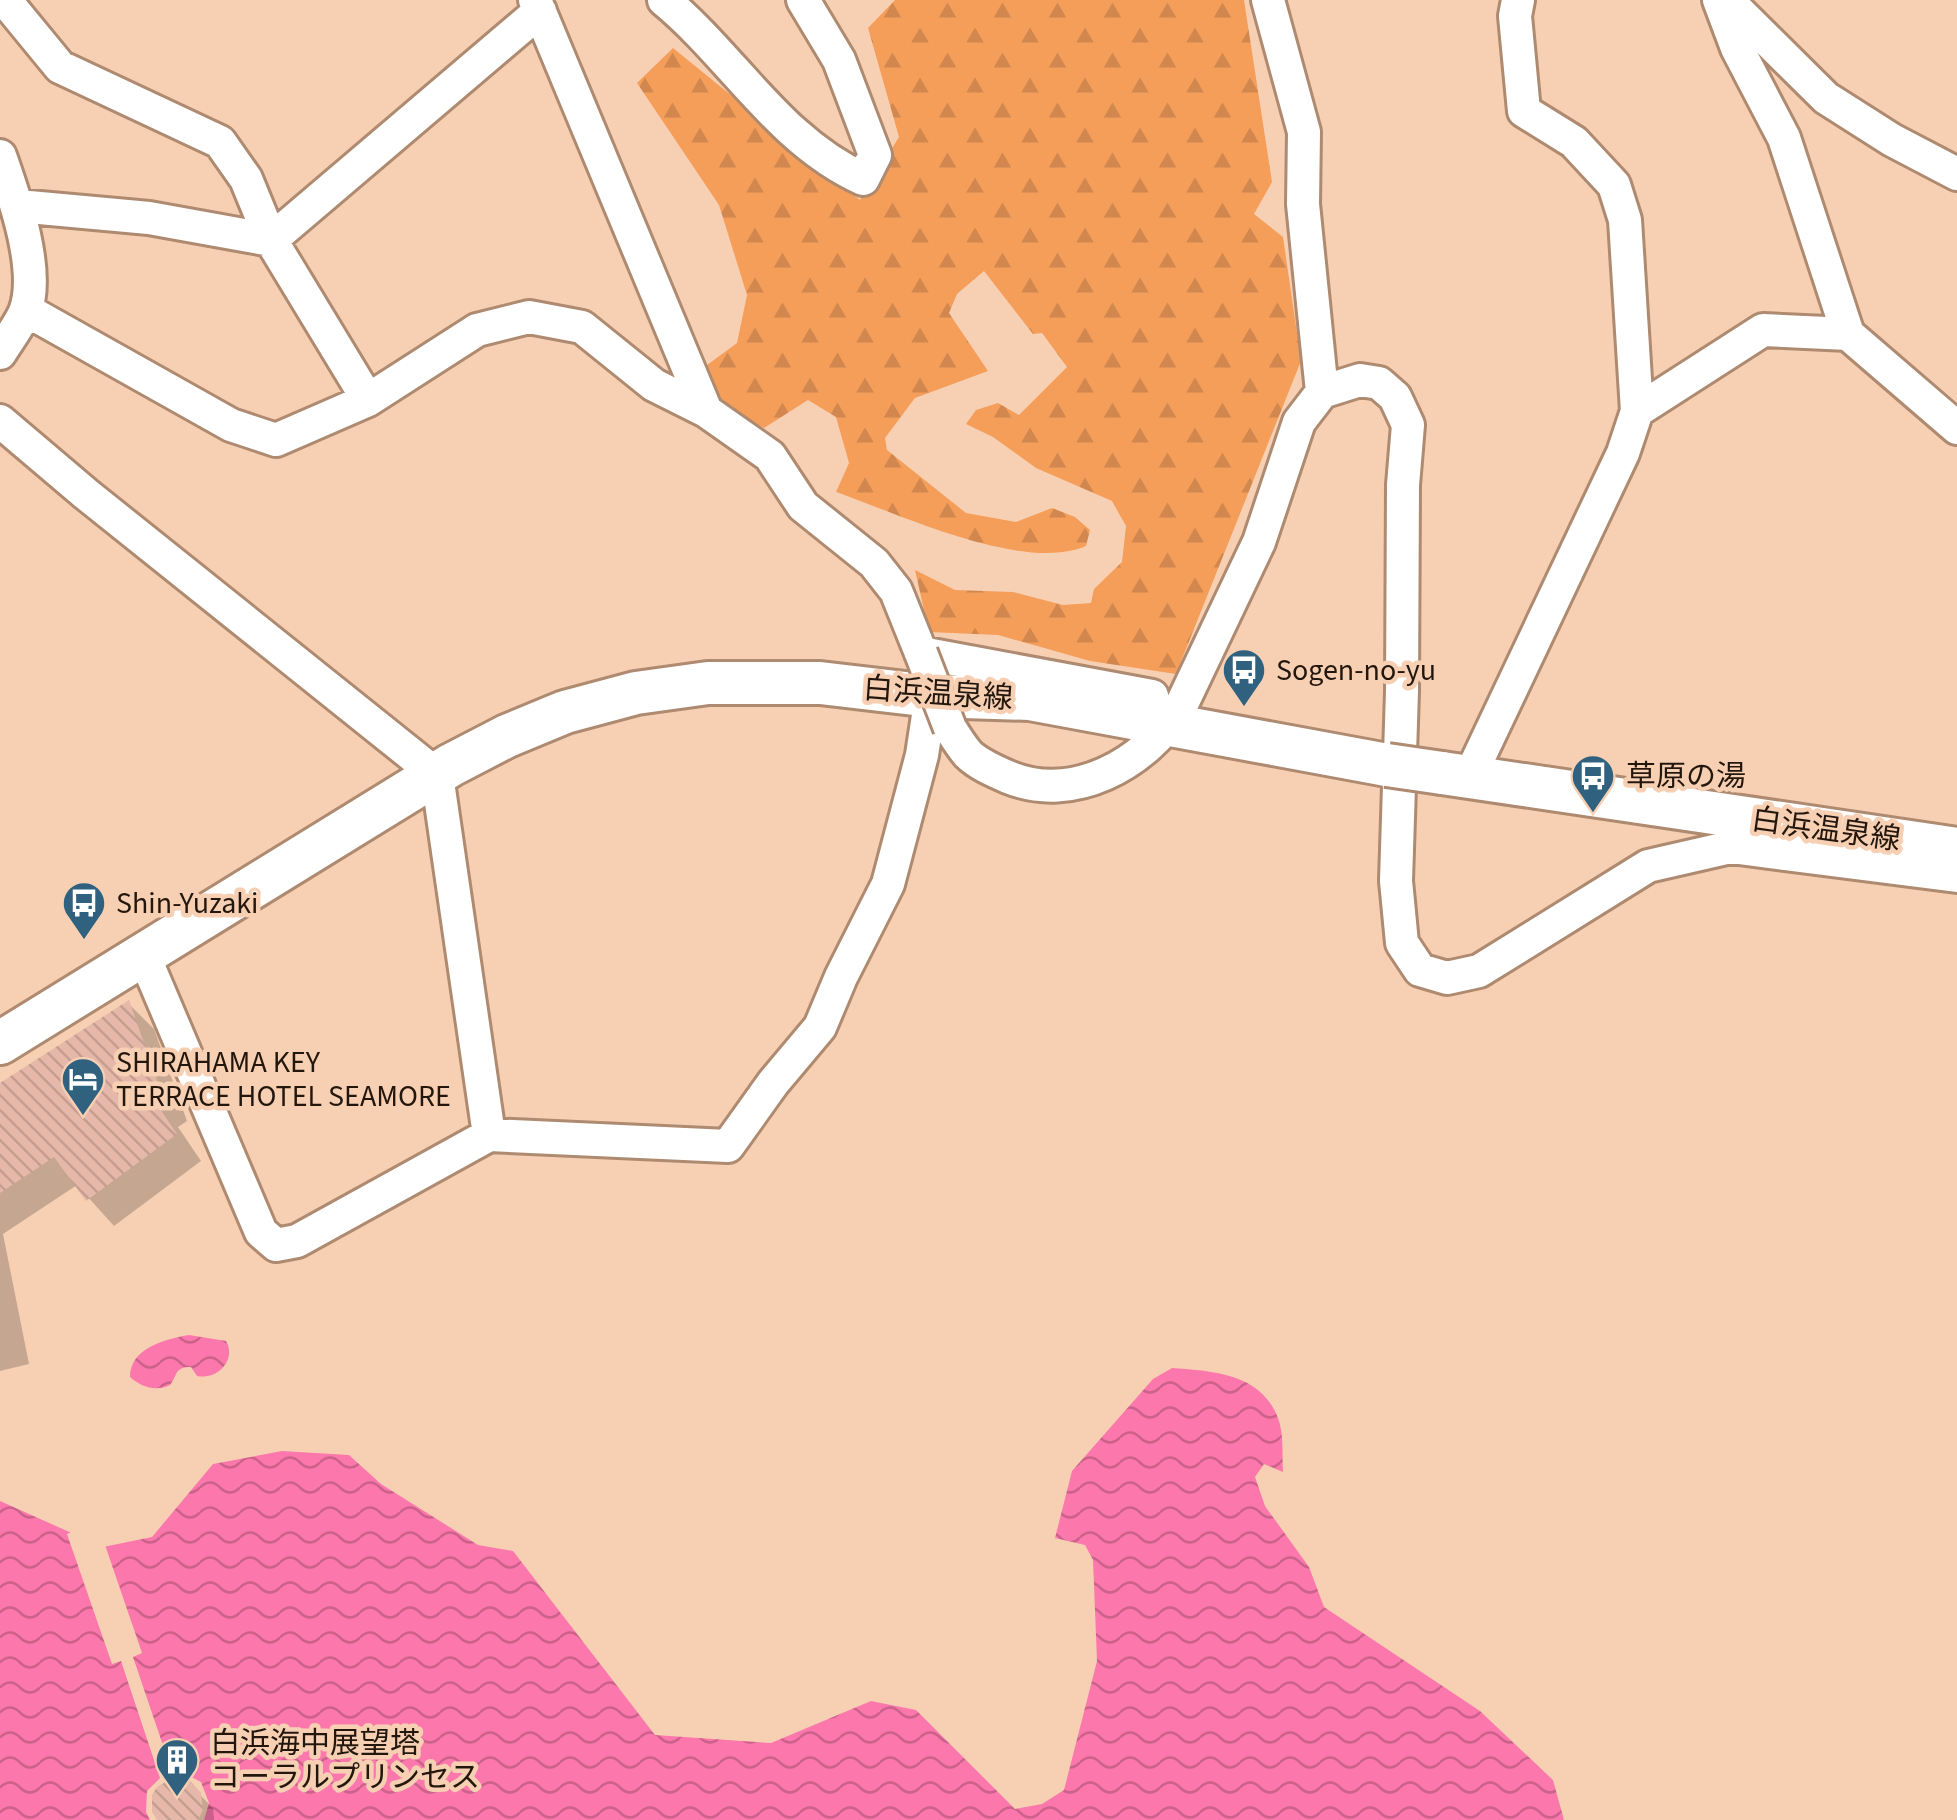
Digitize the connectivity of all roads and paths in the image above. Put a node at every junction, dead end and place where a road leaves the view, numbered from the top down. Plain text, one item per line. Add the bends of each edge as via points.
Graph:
1 (5, 0) edge
2 (664, 0) edge
3 (803, 0) edge
4 (1268, 0) edge
5 (1723, 0) edge
6 (537, 5) edge
7 (1513, 5) edge
8 (0, 156) edge
9 (1957, 174) edge
10 (18, 206) junction
11 (271, 240) junction
12 (26, 310) junction
13 (1848, 334) junction
14 (0, 353) edge
15 (1322, 392) junction
16 (368, 400) junction
17 (706, 411) junction
18 (1636, 411) junction
19 (0, 422) edge
20 (1957, 428) edge
21 (921, 653) junction
22 (940, 712) junction
23 (1164, 724) junction
24 (1456, 774) junction
25 (436, 775) junction
26 (1957, 849) edge
27 (1957, 876) edge
28 (144, 956) junction
29 (0, 1043) edge
30 (489, 1135) junction

1 - 11 street via 60,67 220,142 246,179
2 - 3 street via 699,29 774,115 835,166 863,179 875,155 839,60
4 - 15 street via 1304,132 1302,204
5 - 9 street via 1826,98
5 - 13 street via 1737,48 1784,138
6 - 11 street
6 - 17 street
7 - 18 street via 1524,111 1574,142 1614,185 1625,220
8 - 10 street
10 - 11 street via 149,218
10 - 12 street
11 - 16 street
12 - 14 street
12 - 16 street via 232,425 276,440
13 - 18 street via 1763,330
13 - 20 street
15 - 23 street via 1300,422 1259,542 1180,708
15 - 27 street via 1360,380 1380,383 1408,425 1396,881 1402,942 1420,970 1447,978 1479,970 1648,866 1731,846
16 - 17 street via 477,330 529,317 582,328 654,385
17 - 21 street via 770,456 804,506 874,563 896,591
18 - 24 street via 1623,453
19 - 25 street
21 - 22 street, bridge
21 - 23 street via 1152,696
22 - 23 main road, 白浜温泉線 via 1030,699
22 - 23 street via 969,756 1021,783 1048,787 1097,778 1121,765
22 - 25 main road, 白浜温泉線 via 820,683 708,683 565,712
22 - 30 street via 888,884 820,1027 728,1146
23 - 24 main road, 白浜温泉線, bridge
24 - 26 main road, 白浜温泉線
25 - 28 main road, 白浜温泉線
25 - 30 street
28 - 29 main road, 白浜温泉線
28 - 30 street via 262,1232 276,1245 297,1241

